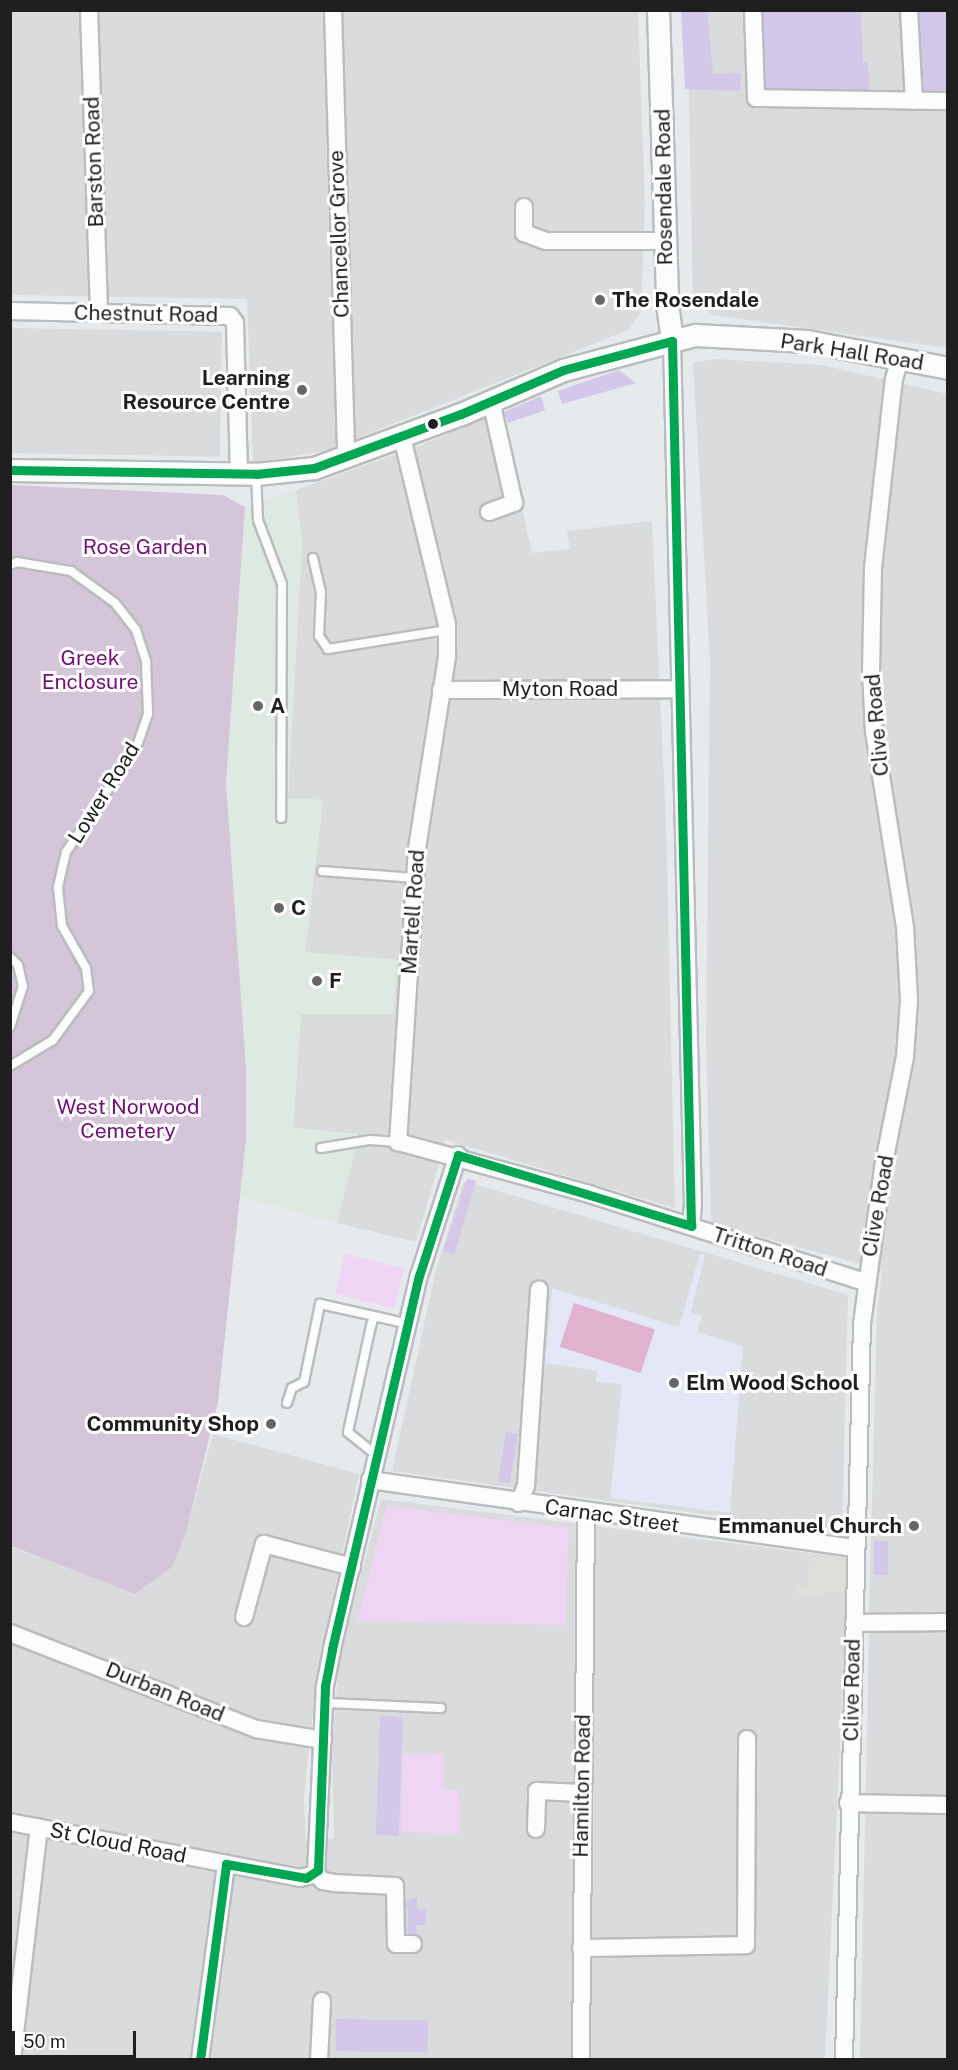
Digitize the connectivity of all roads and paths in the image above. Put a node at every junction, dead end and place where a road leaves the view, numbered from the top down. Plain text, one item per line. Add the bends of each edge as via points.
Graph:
1 (89, 10) edge
2 (333, 10) edge
3 (658, 10) edge
4 (753, 10) edge
5 (909, 10) edge
6 (914, 101) junction
7 (948, 101) edge
8 (524, 207) dead end
9 (665, 241) junction
10 (10, 311) edge
11 (99, 313) junction
12 (672, 341) junction
13 (900, 358) junction
14 (948, 368) edge
15 (491, 401) junction
16 (402, 437) junction
17 (346, 457) junction
18 (10, 470) edge
19 (248, 473) junction
20 (489, 512) dead end
21 (313, 558) dead end
22 (10, 564) edge
23 (447, 630) junction
24 (679, 689) junction
25 (441, 690) junction
26 (281, 818) dead end
27 (322, 872) dead end
28 (415, 878) junction
29 (10, 957) edge
30 (10, 1027) edge
31 (10, 1066) edge
32 (398, 1142) junction
33 (321, 1148) dead end
34 (458, 1155) junction
35 (691, 1226) junction
36 (865, 1282) junction
37 (539, 1289) dead end
38 (374, 1316) junction
39 (410, 1324) junction
40 (287, 1403) dead end
41 (376, 1455) junction
42 (370, 1480) junction
43 (519, 1503) junction
44 (586, 1512) junction
45 (855, 1548) junction
46 (352, 1567) junction
47 (244, 1617) dead end
48 (948, 1622) edge
49 (854, 1623) junction
50 (10, 1633) edge
51 (326, 1703) junction
52 (441, 1708) dead end
53 (747, 1739) dead end
54 (323, 1740) junction
55 (582, 1793) junction
56 (848, 1803) junction
57 (948, 1805) edge
58 (10, 1822) edge
59 (39, 1828) junction
60 (536, 1829) dead end
61 (226, 1864) junction
62 (316, 1874) junction
63 (413, 1944) dead end
64 (581, 1947) junction
65 (322, 2001) dead end
66 (12, 2060) edge
67 (200, 2060) edge
68 (320, 2060) edge
69 (580, 2060) edge
70 (843, 2060) edge

1 - 11 street, Barston Road
2 - 17 street, Chancellor Grove
3 - 9 street, Rosendale Road
4 - 6 street via 756,98
5 - 6 street
6 - 7 street
8 - 9 street via 524,233 546,242
9 - 12 street, Rosendale Road
10 - 11 street, Chestnut Road
11 - 19 street, Chestnut Road via 234,319
12 - 13 street, Park Hall Road via 695,336 807,341
12 - 15 street, Park Hall Road via 563,370
12 - 24 street, Rosendale Road
13 - 14 street, Park Hall Road
13 - 36 street, Clive Road via 894,379 873,568 871,672 874,731 905,927 909,1009 905,1057
15 - 16 street, Park Hall Road
15 - 20 street via 514,503
16 - 17 street, Park Hall Road
16 - 23 street, Martell Road
17 - 19 street, Park Hall Road via 314,468
18 - 19 street, Park Hall Road
19 - 26 lane via 258,520 282,584
21 - 23 lane via 321,592 319,636 328,649
22 - 31 lane, Lower Road via 71,571 115,603 136,630 147,661 148,714 136,748 66,852 58,888 62,926 86,968 89,991 53,1040
23 - 25 street, Martell Road
24 - 25 street, Myton Road
24 - 35 street, Rosendale Road
25 - 28 street, Martell Road
27 - 28 lane
28 - 32 street, Martell Road
29 - 30 lane via 18,965 23,986
32 - 33 lane via 370,1140
32 - 34 street, Tritton Road
34 - 35 street, Tritton Road
34 - 39 street via 419,1276
35 - 36 street, Tritton Road
36 - 45 street, Clive Road
37 - 43 street via 526,1486
38 - 39 lane
38 - 40 lane via 320,1304 304,1382 292,1388
38 - 41 lane via 348,1432
39 - 41 street
41 - 42 street
42 - 43 street, Carnac Street
42 - 46 street
43 - 44 street, Carnac Street
44 - 45 street, Carnac Street
44 - 55 street, Hamilton Road
45 - 49 street, Clive Road
46 - 47 street via 264,1544
46 - 51 street via 332,1649
48 - 49 street
49 - 56 street, Clive Road
50 - 54 street, Durban Road via 256,1729
51 - 52 lane
51 - 54 street
53 - 64 street via 746,1945
54 - 62 street
55 - 60 street via 537,1791
55 - 64 street, Hamilton Road
56 - 57 street
56 - 70 street, Clive Road
58 - 59 street, St Cloud Road
59 - 61 street, St Cloud Road
59 - 66 street
61 - 62 street, St Cloud Road via 300,1878
61 - 67 street
62 - 63 street via 323,1881 334,1883 395,1886 396,1944
64 - 69 street, Hamilton Road
65 - 68 street

